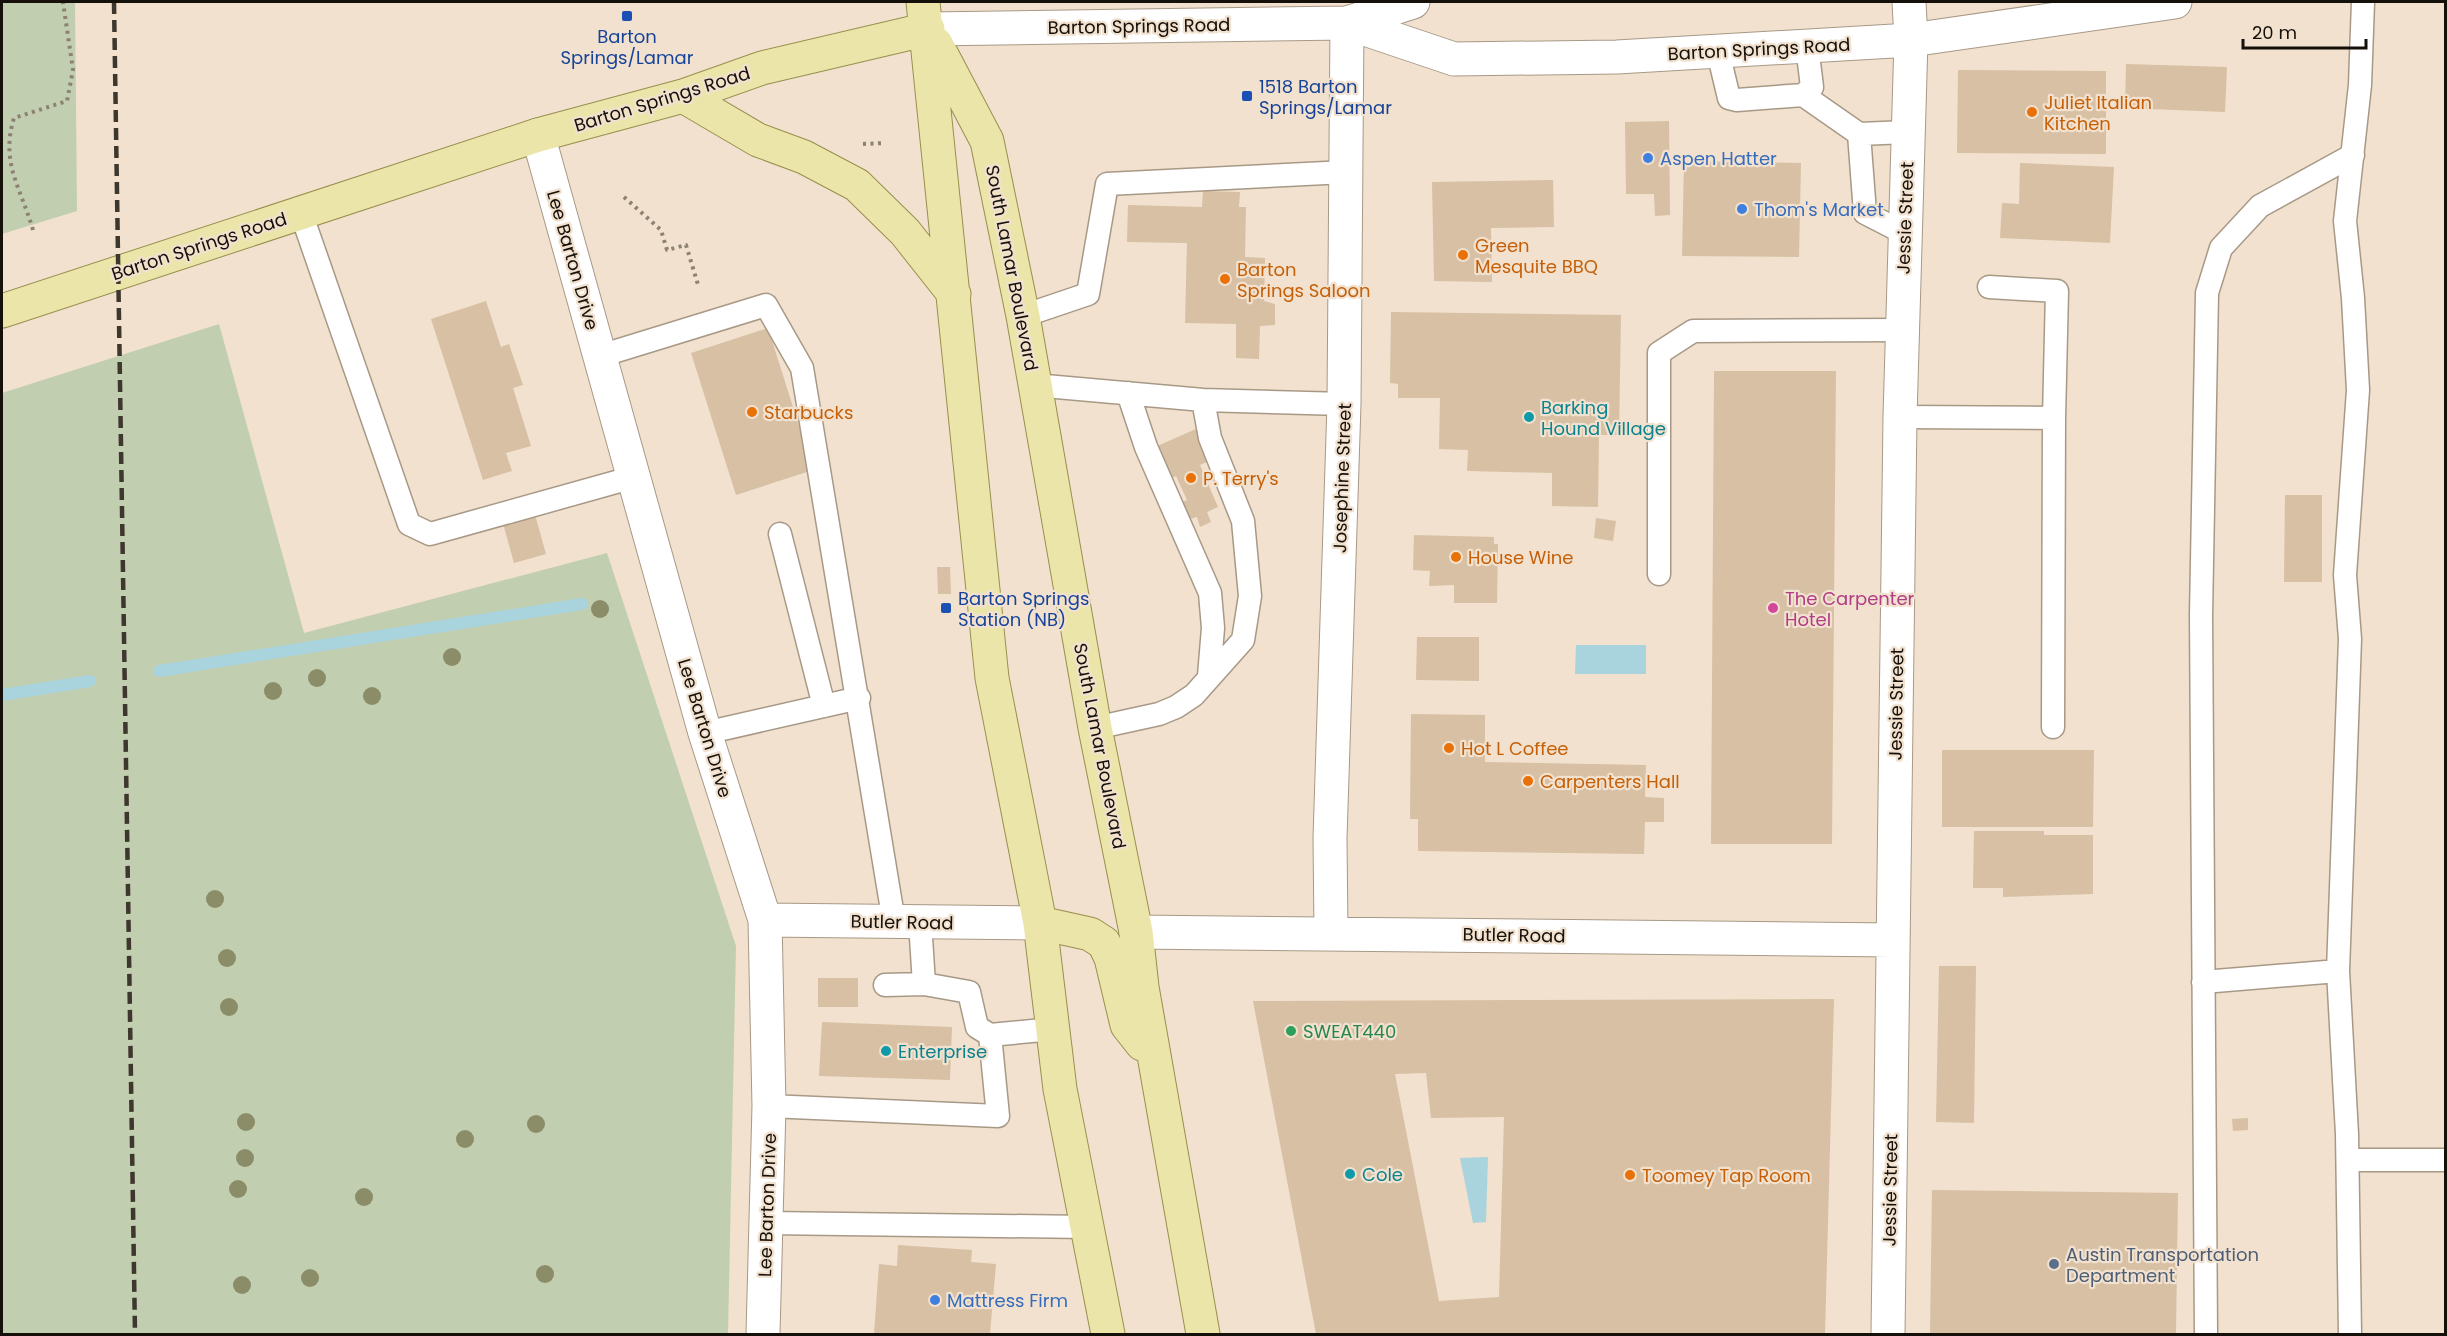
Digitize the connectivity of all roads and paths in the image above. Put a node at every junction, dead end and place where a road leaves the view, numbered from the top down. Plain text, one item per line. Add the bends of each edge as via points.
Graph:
1 (63, 2) edge
2 (1413, 2) edge
3 (1909, 2) edge
4 (2175, 2) edge
5 (2364, 2) edge
6 (925, 15) edge
7 (1347, 23) junction
8 (1911, 40) junction
9 (1807, 46) junction
10 (1718, 52) junction
11 (1803, 95) junction
12 (683, 96) junction
13 (1907, 132) junction
14 (1859, 134) junction
15 (538, 135) junction
16 (2353, 155) junction
17 (1346, 172) junction
18 (624, 197) dead end
19 (301, 213) junction
20 (33, 230) dead end
21 (1904, 233) junction
22 (1989, 287) dead end
23 (699, 288) dead end
24 (954, 294) junction
25 (2, 311) edge
26 (1023, 316) junction
27 (1902, 330) junction
28 (600, 356) junction
29 (1034, 385) junction
30 (1128, 393) junction
31 (1203, 400) junction
32 (1344, 404) junction
33 (1900, 417) junction
34 (2054, 418) junction
35 (634, 477) junction
36 (780, 534) dead end
37 (1659, 574) dead end
38 (1209, 676) junction
39 (859, 698) junction
40 (824, 706) junction
41 (2053, 727) dead end
42 (1095, 729) junction
43 (705, 733) junction
44 (765, 920) junction
45 (907, 922) junction
46 (1040, 923) junction
47 (1136, 932) junction
48 (1331, 933) junction
49 (1893, 940) junction
50 (2338, 971) junction
51 (2203, 982) junction
52 (924, 984) junction
53 (885, 986) dead end
54 (1053, 1029) junction
55 (990, 1035) junction
56 (1155, 1063) junction
57 (769, 1106) junction
58 (2348, 1160) junction
59 (2445, 1160) edge
60 (766, 1223) junction
61 (1087, 1227) junction
62 (763, 1335) edge
63 (1108, 1335) edge
64 (1203, 1335) edge
65 (1888, 1335) edge
66 (2206, 1335) edge
67 (2350, 1335) edge

1 - 20 path via 73,70 67,101 14,118 9,132 8,161
2 - 7 street, Barton Springs Road
3 - 8 street, Jessie Street
4 - 8 street, Barton Springs Road
5 - 16 lane
6 - 7 street, Barton Springs Road
6 - 12 main road, Barton Springs Road
6 - 24 main road
6 - 26 main road, South Lamar Boulevard via 987,141
7 - 10 street, Barton Springs Road via 1455,59
7 - 17 street, Josephine Street
8 - 9 street, Barton Springs Road
8 - 13 street, Jessie Street
9 - 10 street, Barton Springs Road
9 - 11 lane via 1812,87
10 - 11 lane via 1729,98
11 - 14 lane
12 - 15 main road, Barton Springs Road
12 - 24 main road via 758,140 857,184 904,232
13 - 14 lane
13 - 21 street, Jessie Street
14 - 21 lane via 1865,213
15 - 19 main road, Barton Springs Road
15 - 28 street, Lee Barton Drive
16 - 50 lane via 2345,221 2358,390 2345,575 2350,639
16 - 51 lane via 2260,206 2221,248 2207,293 2200,615
17 - 26 lane via 1107,184 1088,294
17 - 32 street, Josephine Street
18 - 23 path via 661,230 667,250 686,245
19 - 25 main road, Barton Springs Road
19 - 35 lane via 409,524 430,534
21 - 27 street, Jessie Street
22 - 34 lane via 2057,291
24 - 46 main road via 992,678
26 - 29 main road, South Lamar Boulevard
27 - 33 street, Jessie Street
27 - 37 lane via 1693,331 1659,353
28 - 35 street, Lee Barton Drive
28 - 39 lane via 766,304 802,368
29 - 30 lane
29 - 42 main road, South Lamar Boulevard
30 - 31 lane
30 - 38 lane via 1146,447 1210,593 1213,628
31 - 32 lane
31 - 38 lane via 1210,438 1243,521 1250,596 1243,640
32 - 48 street, Josephine Street via 1330,838
33 - 34 lane
33 - 49 street, Jessie Street
34 - 41 lane
35 - 43 street, Lee Barton Drive
36 - 40 lane
38 - 42 lane via 1194,695 1176,707
39 - 40 lane
39 - 45 lane
40 - 43 lane
42 - 47 main road, South Lamar Boulevard
43 - 44 street, Lee Barton Drive
44 - 45 street, Butler Road
44 - 57 street, Lee Barton Drive
45 - 46 street, Butler Road
45 - 52 lane
46 - 54 main road
46 - 56 main road via 1090,934 1104,943 1127,1025
47 - 48 street, Butler Road
47 - 56 main road, South Lamar Boulevard
48 - 49 street, Butler Road
49 - 65 street, Jessie Street
50 - 51 lane
50 - 58 lane
51 - 66 lane
52 - 53 lane
52 - 55 lane via 969,992 977,1028
54 - 55 lane
54 - 61 main road via 1060,1089
55 - 57 lane via 998,1116
56 - 64 main road, South Lamar Boulevard
57 - 60 street, Lee Barton Drive
58 - 59 lane
58 - 67 lane
60 - 61 lane
60 - 62 street, Lee Barton Drive
61 - 63 main road

